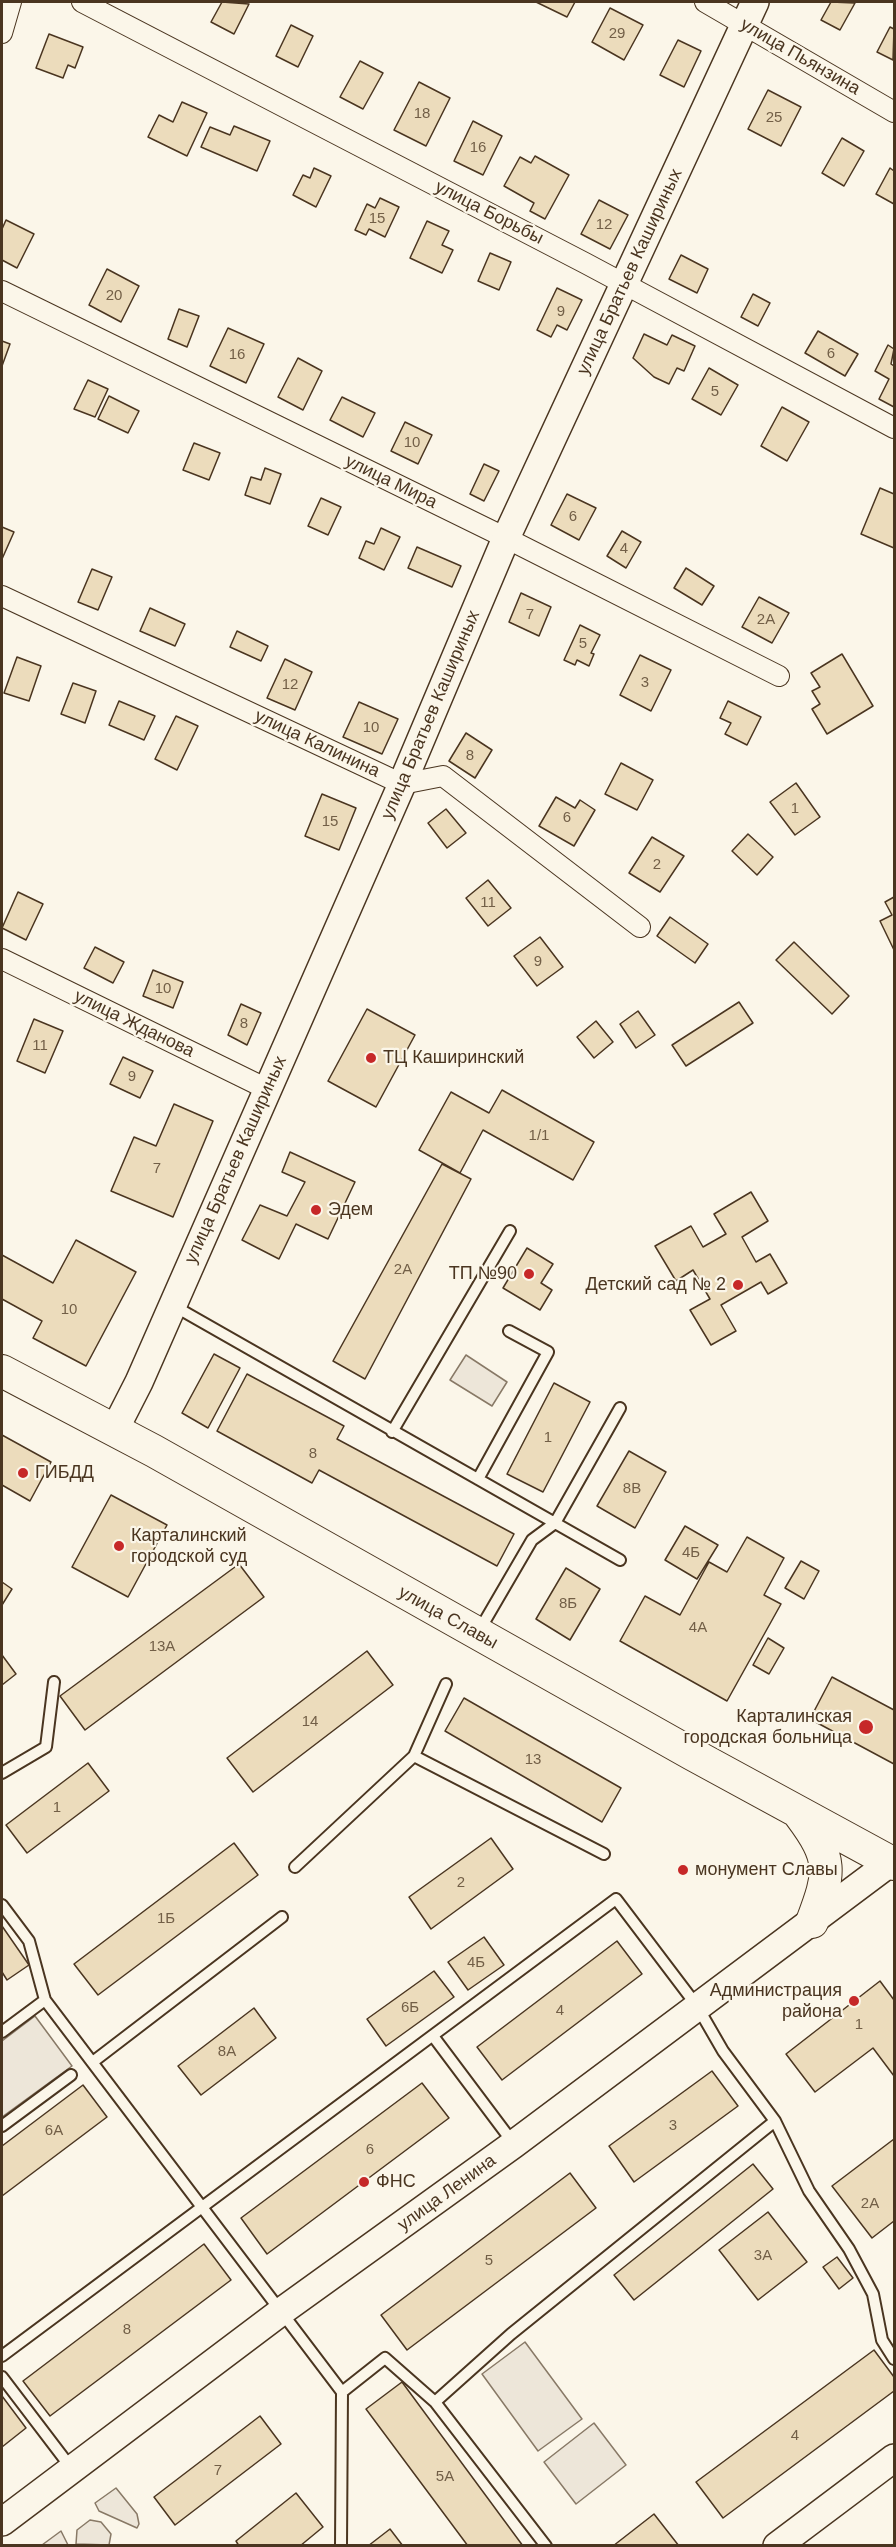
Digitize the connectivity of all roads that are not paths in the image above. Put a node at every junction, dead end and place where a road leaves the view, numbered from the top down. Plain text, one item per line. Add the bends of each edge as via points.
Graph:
1 (11, 2) edge
2 (82, 2) edge
3 (705, 2) edge
4 (749, 13) edge
5 (2, 33) edge
6 (894, 112) edge
7 (625, 284) junction
8 (2, 291) edge
9 (894, 428) edge
10 (507, 538) junction
11 (2, 596) edge
12 (779, 676) dead end
13 (402, 784) junction
14 (640, 927) dead end
15 (2, 958) edge
16 (267, 1089) junction
17 (510, 1231) dead end
18 (172, 1305) junction
19 (509, 1331) dead end
20 (2, 1371) edge
21 (620, 1408) dead end
22 (114, 1431) junction
23 (392, 1432) junction
24 (478, 1479) junction
25 (555, 1523) junction
26 (620, 1560) dead end
27 (477, 1634) junction
28 (54, 1682) dead end
29 (446, 1684) dead end
30 (414, 1756) junction
31 (2, 1773) edge
32 (798, 1812) junction
33 (604, 1854) dead end
34 (893, 1863) edge
35 (295, 1867) dead end
36 (2, 1905) edge
37 (282, 1917) dead end
38 (812, 1922) junction
39 (45, 2000) junction
40 (697, 2006) junction
41 (2, 2031) edge
42 (433, 2036) junction
43 (94, 2061) junction
44 (70, 2075) dead end
45 (775, 2121) junction
46 (2, 2126) edge
47 (514, 2144) junction
48 (201, 2207) junction
49 (282, 2311) junction
50 (2, 2356) edge
51 (894, 2359) edge
52 (2, 2377) edge
53 (342, 2392) junction
54 (435, 2402) junction
55 (894, 2458) edge
56 (72, 2469) junction
57 (2, 2522) edge
58 (341, 2546) edge
59 (546, 2546) edge
60 (777, 2546) edge

1 - 5 street
2 - 7 street, улица Борьбы
3 - 4 street, улица Пьянзина
4 - 6 street, улица Пьянзина
4 - 7 main road, улица Братьев Кашириных
7 - 9 street, улица Борьбы
7 - 10 main road, улица Братьев Кашириных
8 - 10 street, улица Мира
10 - 12 street, улица Мира
10 - 13 main road, улица Братьев Кашириных
11 - 13 street, улица Калинина
13 - 14 street, улица Калинина via 443,776
13 - 16 main road, улица Братьев Кашириных
15 - 16 street, улица Жданова
16 - 18 main road, улица Братьев Кашириных
17 - 23 lane
18 - 22 main road, улица Братьев Кашириных
18 - 23 lane
19 - 24 lane via 548,1352
20 - 22 main road, улица Славы
21 - 25 lane
22 - 27 main road, улица Славы
23 - 24 lane
24 - 25 lane
25 - 26 lane
25 - 27 lane via 532,1540
27 - 32 main road, улица Славы
28 - 31 lane via 46,1747
29 - 30 lane
30 - 33 lane
30 - 35 lane
32 - 34 main road, улица Славы
32 - 38 main road via 819,1839 826,1858 826,1886
34 - 38 main road, улица Ленина
36 - 39 lane via 29,1941
37 - 43 lane
38 - 40 main road, улица Ленина
39 - 41 lane
39 - 43 lane
40 - 42 lane via 616,1899
40 - 45 lane via 723,2050
40 - 47 main road, улица Ленина
42 - 47 lane
42 - 48 lane
43 - 48 lane
44 - 46 lane
45 - 51 lane via 809,2191 849,2249 873,2294 882,2340
45 - 54 lane via 511,2334
47 - 49 main road, улица Ленина
48 - 49 lane
48 - 50 lane
49 - 53 lane
49 - 56 main road, улица Ленина
52 - 56 lane
53 - 54 lane via 385,2358
53 - 58 lane
54 - 59 lane
55 - 60 main road
56 - 57 main road, улица Ленина

